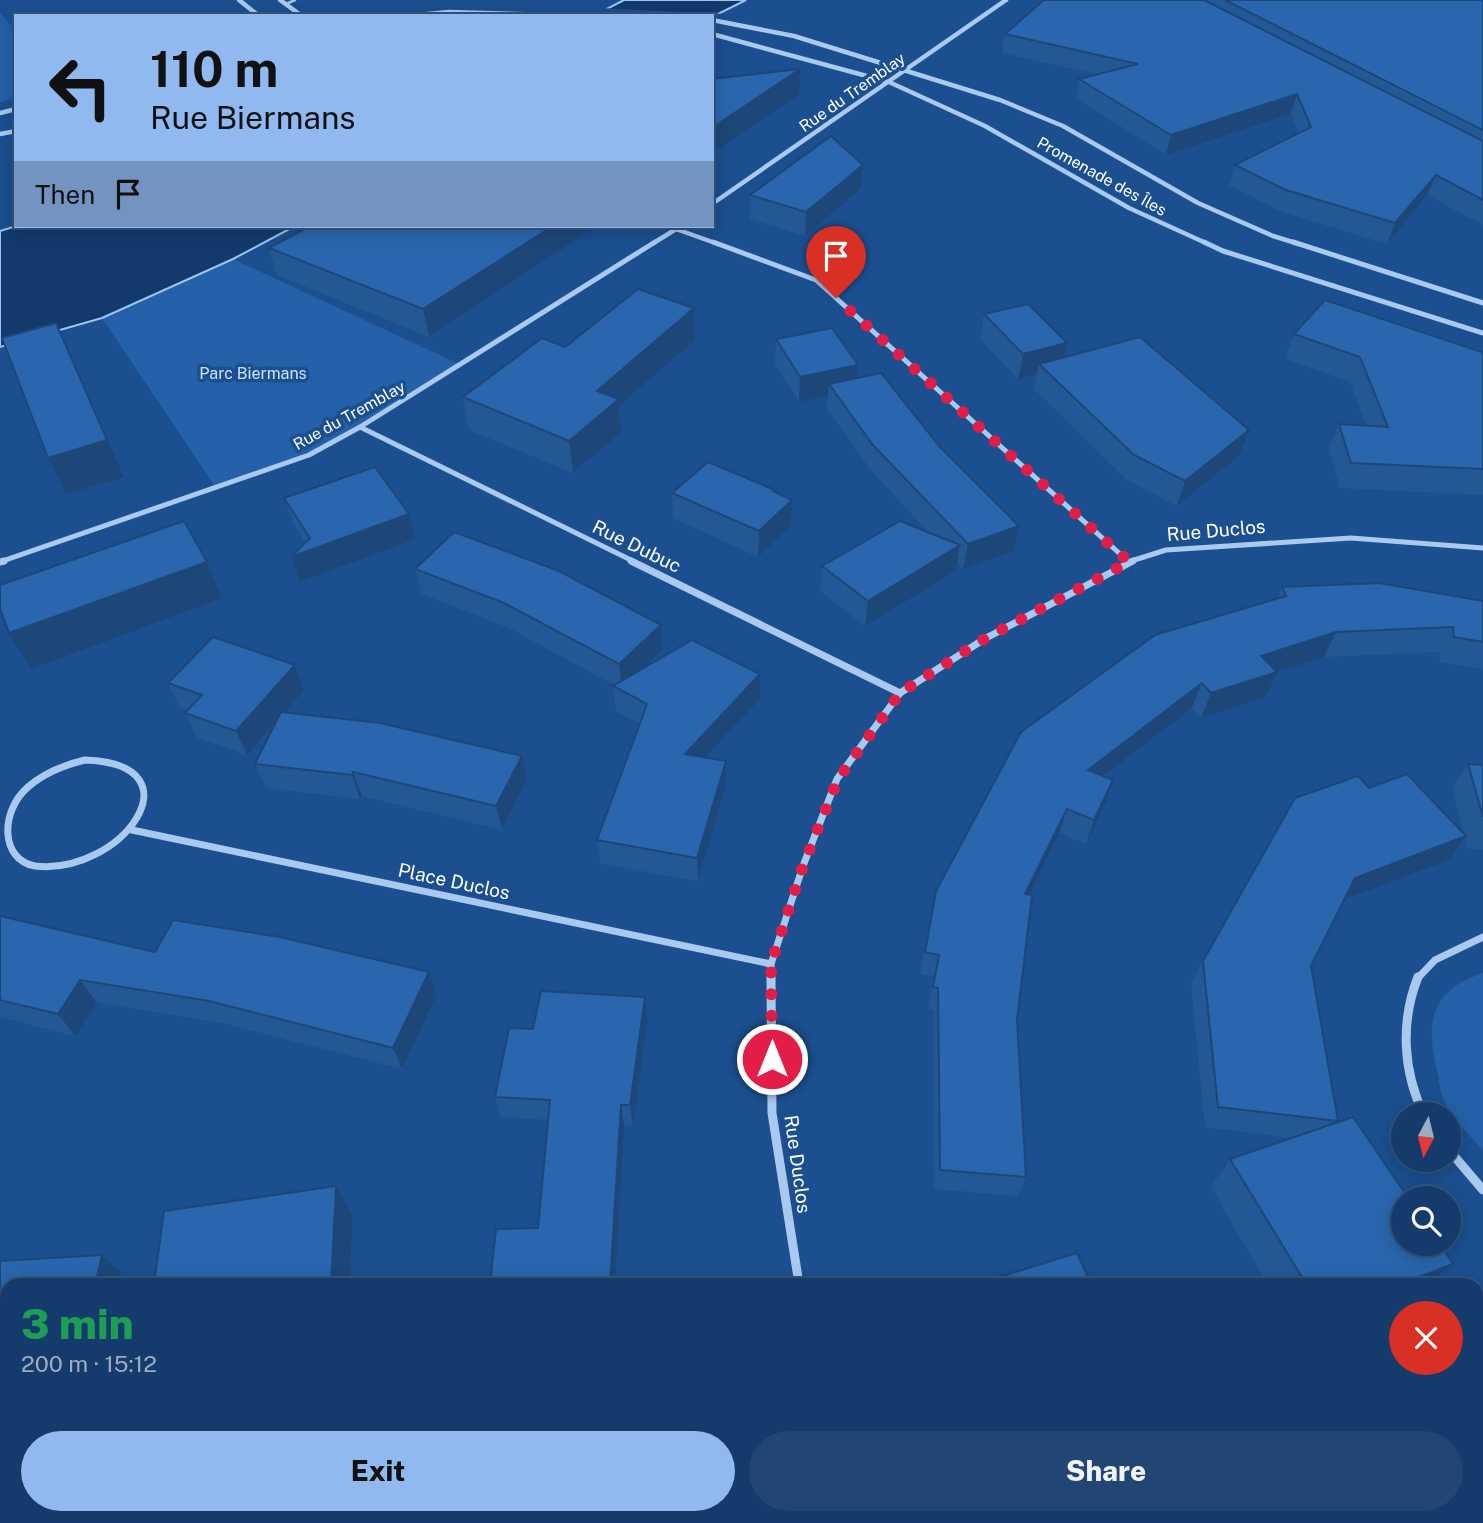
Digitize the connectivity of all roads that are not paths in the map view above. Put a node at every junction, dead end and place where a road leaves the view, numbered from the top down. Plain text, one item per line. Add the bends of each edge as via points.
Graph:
1 (239, 0) edge
2 (280, 0) edge
3 (295, 0) edge
4 (1006, 0) edge
5 (286, 4) junction
6 (256, 14) edge
7 (299, 14) edge
8 (427, 14) edge
9 (524, 14) edge
10 (714, 20) edge
11 (714, 35) edge
12 (905, 70) junction
13 (889, 82) junction
14 (714, 203) edge
15 (678, 228) edge
16 (1483, 303) edge
17 (1483, 333) edge
18 (360, 427) junction
19 (1483, 548) edge
20 (0, 562) edge
21 (1129, 562) junction
22 (900, 693) junction
23 (132, 830) junction
24 (1483, 937) edge
25 (771, 964) junction
26 (1417, 1102) edge
27 (1461, 1164) edge
28 (1483, 1190) edge
29 (798, 1278) edge

1 - 6 street
2 - 5 street
3 - 5 lane
4 - 12 street, Rue du Tremblay
5 - 7 street
8 - 9 street
10 - 12 street, Promenade des Îles via 794,36
11 - 13 street, Promenade des Îles
12 - 13 street, Rue du Tremblay
12 - 16 street, Promenade des Îles via 1000,100 1063,127 1198,204 1273,236
13 - 14 street, Rue du Tremblay
13 - 17 street, Promenade des Îles via 985,126 1129,208 1223,251
15 - 18 street, Rue du Tremblay
15 - 21 street via 816,280
18 - 20 street, Rue du Tremblay via 309,455
18 - 22 street, Rue Dubuc
19 - 21 street, Rue Duclos via 1351,538 1166,550
21 - 22 street, Rue Duclos via 986,638
22 - 25 street, Rue Duclos via 838,779
23 - 23 street via 143,807 144,790 138,776 125,765 85,760 40,774 22,788 8,805 1,841 10,855 48,867 98,856
23 - 25 street, Place Duclos
24 - 26 street via 1427,965 1410,995 1408,1069
25 - 29 street, Rue Duclos via 772,1113
27 - 28 street

